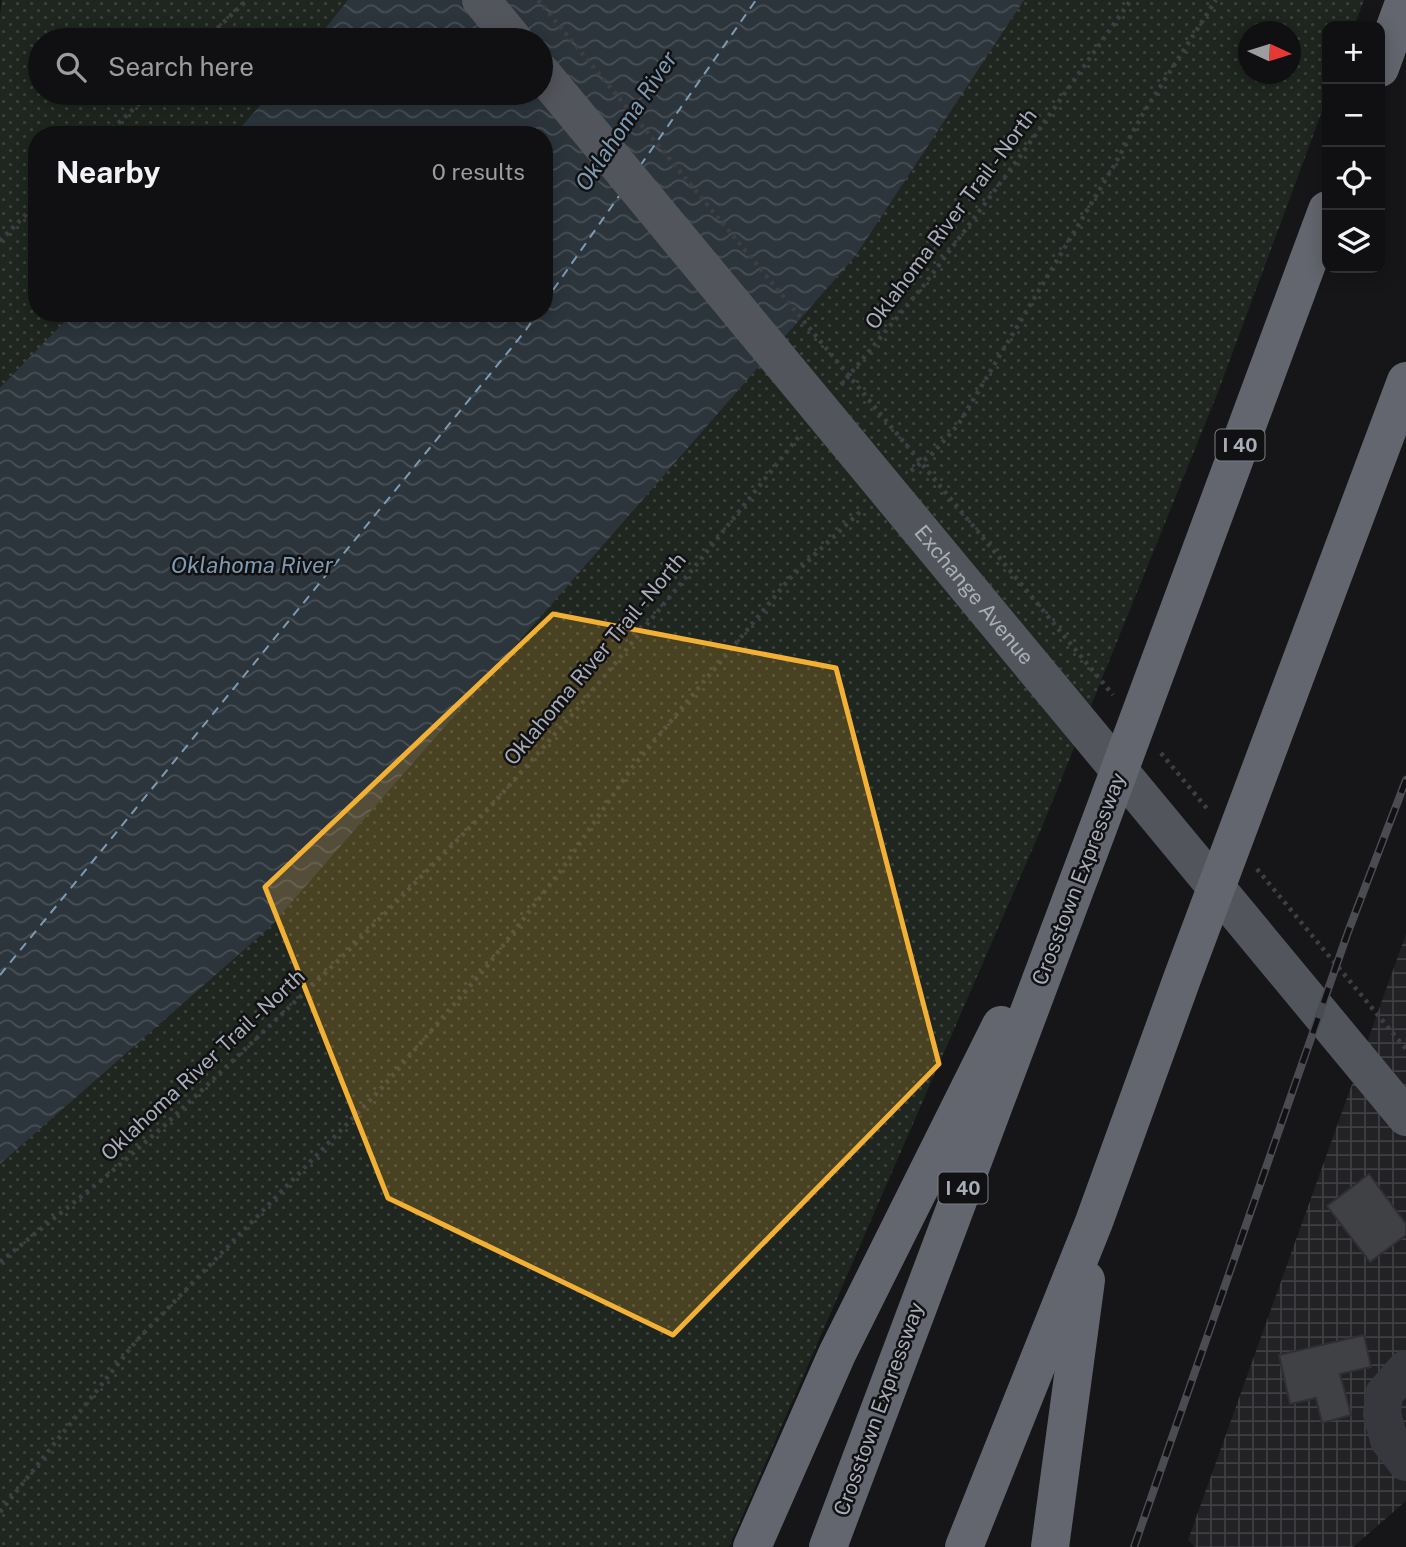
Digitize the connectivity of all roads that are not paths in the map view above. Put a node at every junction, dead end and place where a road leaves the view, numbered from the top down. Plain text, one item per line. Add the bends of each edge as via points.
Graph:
1 (481, 0) edge
2 (1405, 0) edge
3 (504, 28) edge
4 (1385, 54) edge
5 (553, 87) edge
6 (1322, 223) edge
7 (1406, 381) edge
8 (1098, 828) junction
9 (1406, 1118) edge
10 (1094, 1222) junction
11 (1406, 1369) edge
12 (1406, 1462) edge
13 (752, 1547) edge
14 (828, 1547) edge
15 (964, 1547) edge
16 (1051, 1547) edge

1 - 3 main road
2 - 4 highway
5 - 9 main road, Exchange Avenue
6 - 8 highway, Crosstown Expressway / I 40
7 - 10 highway
8 - 13 highway via 837,1354
8 - 14 highway, Crosstown Expressway / I 40
10 - 15 highway
10 - 16 highway
11 - 12 lane via 1384,1394 1382,1414 1389,1440

